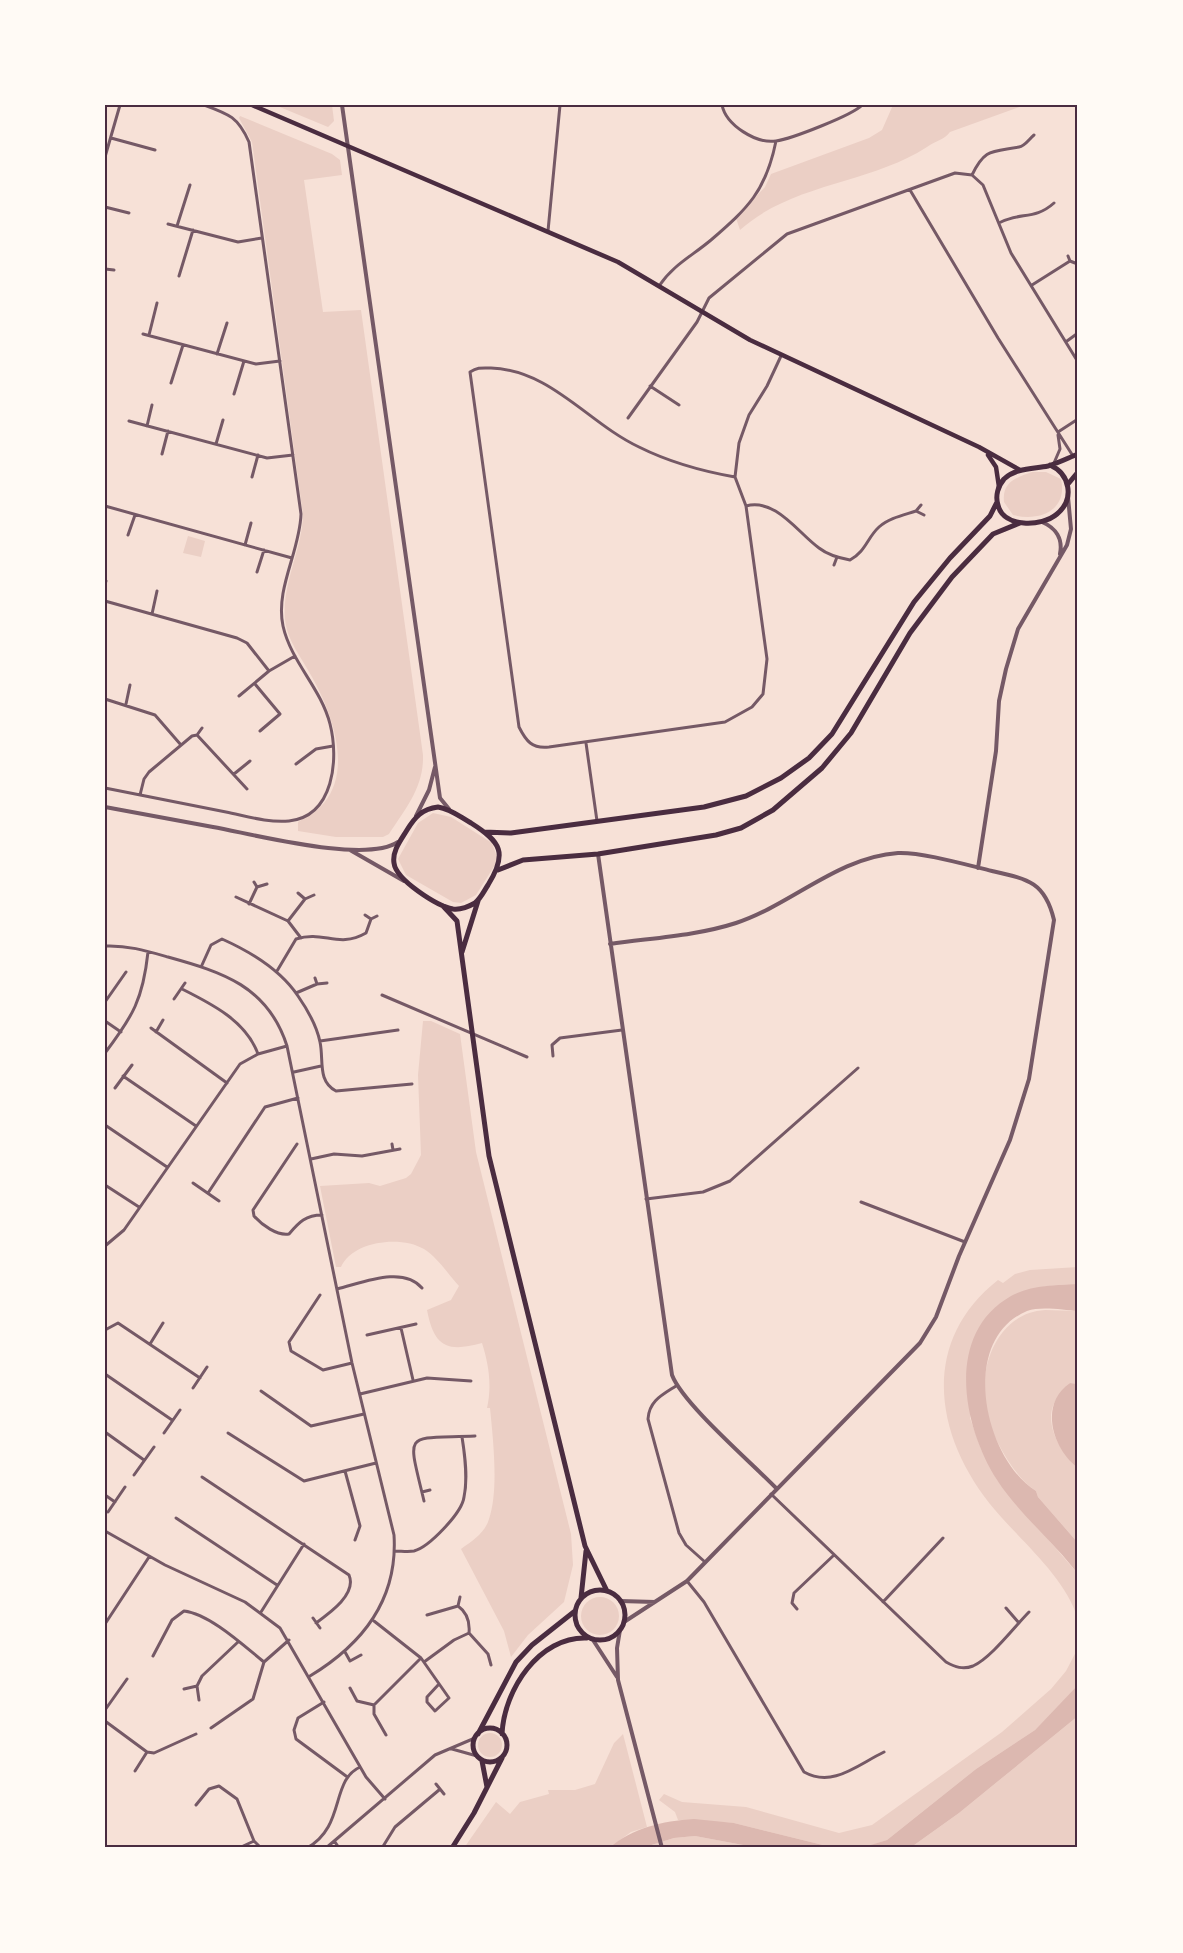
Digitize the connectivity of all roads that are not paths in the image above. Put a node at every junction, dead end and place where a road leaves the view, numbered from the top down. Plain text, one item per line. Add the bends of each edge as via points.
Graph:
1 (120, 105) edge
2 (204, 105) edge
3 (252, 105) edge
4 (342, 105) edge
5 (560, 105) edge
6 (722, 105) edge
7 (862, 105) edge
8 (1034, 135) dead end
9 (111, 138) junction
10 (776, 141) junction
11 (107, 143) edge
12 (348, 148) junction
13 (155, 150) dead end
14 (105, 157) edge
15 (972, 175) junction
16 (190, 185) dead end
17 (910, 190) junction
18 (1054, 202) dead end
19 (105, 207) edge
20 (129, 213) dead end
21 (1001, 222) junction
22 (168, 224) dead end
23 (177, 226) junction
24 (193, 230) junction
25 (548, 233) junction
26 (262, 238) junction
27 (1068, 256) dead end
28 (1070, 261) junction
29 (1075, 263) dead end
30 (105, 269) edge
31 (114, 270) dead end
32 (179, 276) dead end
33 (1032, 285) junction
34 (658, 288) junction
35 (158, 303) dead end
36 (700, 313) junction
37 (227, 323) dead end
38 (1078, 333) edge
39 (143, 334) dead end
40 (149, 335) junction
41 (1067, 341) junction
42 (183, 345) junction
43 (217, 354) junction
44 (781, 356) junction
45 (244, 361) junction
46 (280, 361) junction
47 (1078, 362) edge
48 (171, 383) dead end
49 (650, 386) junction
50 (234, 394) dead end
51 (152, 405) dead end
52 (679, 405) dead end
53 (628, 418) dead end
54 (1078, 419) edge
55 (223, 420) dead end
56 (129, 421) dead end
57 (147, 426) junction
58 (168, 431) junction
59 (1058, 432) junction
60 (216, 444) junction
61 (979, 447) junction
62 (162, 454) dead end
63 (258, 455) junction
64 (293, 455) junction
65 (1076, 455) edge
66 (1051, 465) junction
67 (1020, 470) junction
68 (1078, 472) edge
69 (252, 477) dead end
70 (735, 477) junction
71 (1068, 484) junction
72 (999, 487) junction
73 (1068, 496) junction
74 (997, 502) junction
75 (921, 505) dead end
76 (746, 506) junction
77 (105, 507) edge
78 (916, 511) junction
79 (135, 515) junction
80 (924, 515) dead end
81 (1040, 521) junction
82 (251, 523) dead end
83 (1020, 524) junction
84 (128, 535) dead end
85 (245, 545) junction
86 (264, 550) junction
87 (292, 558) junction
88 (837, 558) junction
89 (1060, 558) junction
90 (834, 565) dead end
91 (257, 572) dead end
92 (157, 591) dead end
93 (105, 601) edge
94 (152, 614) junction
95 (295, 656) junction
96 (269, 671) junction
97 (255, 684) junction
98 (130, 685) dead end
99 (239, 696) dead end
100 (105, 699) edge
101 (126, 704) junction
102 (202, 728) dead end
103 (260, 731) dead end
104 (197, 735) junction
105 (586, 743) junction
106 (181, 745) junction
107 (333, 746) junction
108 (250, 761) dead end
109 (436, 763) junction
110 (296, 764) dead end
111 (234, 774) junction
112 (105, 788) edge
113 (247, 789) dead end
114 (140, 795) junction
115 (105, 807) edge
116 (449, 810) junction
117 (416, 816) junction
118 (597, 821) junction
119 (484, 832) junction
120 (401, 839) junction
121 (350, 849) junction
122 (598, 854) junction
123 (978, 868) junction
124 (498, 870) junction
125 (404, 881) junction
126 (254, 882) dead end
127 (267, 884) dead end
128 (257, 887) junction
129 (298, 893) dead end
130 (314, 895) dead end
131 (236, 897) dead end
132 (305, 899) junction
133 (479, 899) junction
134 (249, 904) junction
135 (443, 906) junction
136 (365, 915) dead end
137 (377, 916) dead end
138 (370, 918) junction
139 (288, 921) junction
140 (301, 938) junction
141 (610, 944) junction
142 (105, 946) edge
143 (148, 952) junction
144 (461, 956) junction
145 (202, 965) junction
146 (277, 971) junction
147 (315, 978) dead end
148 (127, 979) dead end
149 (185, 983) dead end
150 (327, 983) dead end
151 (317, 984) junction
152 (182, 989) junction
153 (296, 993) junction
154 (382, 995) dead end
155 (107, 996) edge
156 (174, 999) dead end
157 (105, 1002) edge
158 (164, 1020) dead end
159 (105, 1021) edge
160 (151, 1028) dead end
161 (398, 1030) dead end
162 (622, 1030) junction
163 (121, 1032) junction
164 (156, 1032) junction
165 (471, 1034) junction
166 (320, 1041) junction
167 (287, 1046) junction
168 (105, 1053) edge
169 (258, 1054) junction
170 (553, 1056) dead end
171 (527, 1057) dead end
172 (132, 1065) dead end
173 (321, 1066) junction
174 (858, 1068) dead end
175 (294, 1072) junction
176 (123, 1076) junction
177 (227, 1083) junction
178 (412, 1084) dead end
179 (115, 1088) dead end
180 (298, 1098) junction
181 (105, 1125) edge
182 (196, 1126) junction
183 (297, 1144) dead end
184 (392, 1144) dead end
185 (400, 1149) dead end
186 (393, 1150) junction
187 (311, 1159) junction
188 (167, 1167) junction
189 (193, 1183) dead end
190 (105, 1185) edge
191 (208, 1193) junction
192 (646, 1199) junction
193 (219, 1201) dead end
194 (861, 1202) dead end
195 (138, 1208) junction
196 (322, 1215) junction
197 (965, 1242) junction
198 (105, 1246) edge
199 (422, 1288) dead end
200 (337, 1289) junction
201 (320, 1295) dead end
202 (163, 1323) dead end
203 (416, 1324) dead end
204 (401, 1328) junction
205 (105, 1330) edge
206 (367, 1335) dead end
207 (150, 1344) junction
208 (352, 1363) junction
209 (207, 1367) dead end
210 (105, 1374) edge
211 (466, 1374) dead end
212 (200, 1378) junction
213 (413, 1380) junction
214 (466, 1380) junction
215 (471, 1381) dead end
216 (676, 1386) junction
217 (193, 1388) dead end
218 (261, 1391) dead end
219 (360, 1394) junction
220 (180, 1410) dead end
221 (364, 1414) junction
222 (172, 1420) junction
223 (105, 1432) edge
224 (164, 1433) dead end
225 (228, 1433) dead end
226 (475, 1436) dead end
227 (462, 1437) junction
228 (154, 1447) dead end
229 (144, 1460) junction
230 (376, 1463) junction
231 (345, 1471) junction
232 (134, 1475) dead end
233 (202, 1478) dead end
234 (125, 1487) dead end
235 (777, 1489) junction
236 (430, 1490) dead end
237 (422, 1492) junction
238 (771, 1494) junction
239 (105, 1495) edge
240 (424, 1501) dead end
241 (115, 1502) junction
242 (108, 1512) dead end
243 (176, 1518) dead end
244 (105, 1531) edge
245 (943, 1538) dead end
246 (355, 1540) dead end
247 (304, 1544) junction
248 (585, 1546) junction
249 (395, 1551) junction
250 (834, 1555) junction
251 (149, 1557) junction
252 (705, 1562) junction
253 (687, 1581) junction
254 (277, 1585) junction
255 (607, 1592) junction
256 (460, 1597) dead end
257 (581, 1599) junction
258 (620, 1601) junction
259 (655, 1602) junction
260 (883, 1602) junction
261 (458, 1606) junction
262 (1006, 1608) dead end
263 (797, 1609) dead end
264 (575, 1611) junction
265 (261, 1612) junction
266 (1029, 1612) dead end
267 (427, 1615) dead end
268 (313, 1618) dead end
269 (374, 1621) junction
270 (624, 1622) junction
271 (316, 1623) junction
272 (1019, 1623) junction
273 (105, 1624) edge
274 (320, 1628) dead end
275 (620, 1630) junction
276 (469, 1633) junction
277 (591, 1639) junction
278 (289, 1640) junction
279 (238, 1642) junction
280 (345, 1652) junction
281 (361, 1655) dead end
282 (153, 1656) dead end
283 (421, 1658) junction
284 (264, 1662) junction
285 (424, 1662) junction
286 (491, 1665) dead end
287 (310, 1676) junction
288 (127, 1679) dead end
289 (618, 1680) junction
290 (439, 1684) junction
291 (196, 1686) junction
292 (350, 1688) dead end
293 (184, 1689) dead end
294 (199, 1700) dead end
295 (324, 1702) junction
296 (374, 1705) junction
297 (105, 1710) edge
298 (105, 1721) edge
299 (211, 1728) dead end
300 (196, 1734) dead end
301 (502, 1734) junction
302 (386, 1735) dead end
303 (476, 1736) junction
304 (451, 1749) junction
305 (147, 1752) junction
306 (884, 1752) dead end
307 (503, 1756) junction
308 (479, 1758) junction
309 (360, 1767) junction
310 (135, 1771) dead end
311 (346, 1776) junction
312 (436, 1784) dead end
313 (487, 1788) junction
314 (439, 1790) junction
315 (444, 1794) dead end
316 (385, 1799) junction
317 (196, 1806) dead end
318 (254, 1841) junction
319 (335, 1842) junction
320 (239, 1848) edge
321 (261, 1848) edge
322 (307, 1848) edge
323 (326, 1848) edge
324 (339, 1848) edge
325 (382, 1848) edge
326 (452, 1848) edge
327 (662, 1848) edge

1 - 9 street
2 - 26 street via 229,113 242,126 249,142
3 - 12 main road
4 - 12 street
5 - 25 street
6 - 10 street via 723,113 742,132
7 - 10 street via 848,117
8 - 15 street via 1020,147 987,153
9 - 11 street
9 - 13 street
10 - 34 street via 763,186 748,206 677,263
11 - 14 street
12 - 25 main road
12 - 109 street
15 - 17 street via 955,173
15 - 21 street via 983,185
16 - 23 street
17 - 36 street via 787,234 709,298
17 - 59 street
18 - 21 street via 1032,217 1015,215
19 - 20 street
21 - 33 street via 1011,253
22 - 23 street
23 - 24 street
24 - 26 street via 237,242
24 - 32 street
25 - 34 main road via 618,262
26 - 46 street
27 - 28 street
28 - 29 street
28 - 33 street
30 - 31 street
33 - 41 street
34 - 36 main road
35 - 40 street
36 - 44 main road
36 - 49 street
37 - 43 street
38 - 41 street
39 - 40 street
40 - 42 street
41 - 47 street
42 - 43 street
42 - 48 street
43 - 45 street
44 - 61 main road
44 - 70 street via 749,415 739,443
45 - 46 street
45 - 50 street
46 - 64 street
49 - 52 street
49 - 53 street
51 - 57 street
54 - 59 street
55 - 60 street
56 - 57 street
57 - 58 street
58 - 60 street
58 - 62 street
59 - 65 street
59 - 66 street via 1060,449
60 - 63 street
61 - 67 main road
61 - 72 main road via 996,467
63 - 64 street
63 - 69 street
64 - 87 street via 301,514 299,539
65 - 66 highway
66 - 67 highway
66 - 71 highway
67 - 72 highway via 1005,478
68 - 71 highway
70 - 76 street
70 - 105 street via 700,471 636,446 525,374 512,369 477,368 470,372 519,727 526,741 539,748
71 - 73 highway
72 - 74 highway
73 - 81 highway via 1058,514
73 - 89 street via 1071,529
74 - 83 highway via 1004,515
74 - 118 highway via 990,516 921,592 838,725 809,758 771,784 734,800
75 - 78 street
76 - 88 street via 753,504 783,515 819,548
76 - 105 street via 767,663 764,694 752,707 725,722
77 - 79 street
78 - 80 street
78 - 88 street via 880,526 859,555 850,560
79 - 84 street
79 - 85 street
81 - 83 highway
81 - 89 street via 1058,534
82 - 85 street
83 - 122 highway via 993,534 952,577 910,633 851,733 822,768 783,804 752,823 716,835
85 - 86 street
86 - 87 street
86 - 91 street
87 - 95 street via 282,612 283,626
88 - 90 street
89 - 123 street via 1018,628 1006,669
92 - 94 street
93 - 94 street
94 - 96 street via 237,638 247,643
95 - 96 street
95 - 107 street via 321,697
96 - 97 street
97 - 99 street
97 - 103 street via 280,714
98 - 101 street
100 - 101 street
101 - 106 street via 155,715
102 - 104 street
104 - 106 street
104 - 111 street
105 - 118 street
106 - 114 street via 149,772
107 - 110 street via 316,749
107 - 114 street via 334,766 328,792 308,813 291,821
108 - 111 street
109 - 116 street via 440,798
109 - 117 street
111 - 113 street
112 - 114 street
115 - 121 street via 294,843
116 - 117 highway via 433,808
116 - 119 highway
117 - 120 highway
118 - 119 highway via 511,833
119 - 124 highway via 498,848
120 - 121 street via 386,848
120 - 125 highway via 393,860
121 - 125 street
122 - 124 highway via 523,860
122 - 141 street
123 - 141 street via 904,853 876,856 740,922
123 - 197 street via 1037,885 1049,899 1054,920 1029,1079 1010,1140
124 - 133 highway
125 - 135 highway
126 - 128 street
127 - 128 street
128 - 134 street
129 - 132 street
130 - 132 street
131 - 134 street
132 - 139 street
133 - 135 highway via 461,909
133 - 144 highway
134 - 139 street
135 - 144 highway via 457,921
136 - 138 street
137 - 138 street
138 - 140 street via 366,933 353,941 319,936
139 - 140 street
140 - 146 street via 291,946
141 - 162 street
142 - 143 street via 123,945
143 - 145 street
143 - 163 street via 138,1004
144 - 165 highway
145 - 146 street via 211,945 222,939
145 - 167 street via 233,979 257,997 275,1019
146 - 153 street
147 - 151 street
148 - 155 street via 124,974
149 - 152 street
150 - 151 street
151 - 153 street
152 - 156 street
152 - 169 street via 223,1011 245,1031
153 - 166 street
154 - 165 street
155 - 157 street
158 - 164 street
159 - 163 street
160 - 164 street
161 - 166 street
162 - 170 street via 560,1038 552,1045
162 - 192 street
163 - 168 street
164 - 177 street
165 - 171 street
165 - 248 highway via 489,1156
166 - 173 street
167 - 169 street
167 - 175 street
169 - 177 street via 245,1059
172 - 176 street
173 - 175 street
173 - 178 street via 325,1083 336,1091
174 - 192 street via 730,1181 703,1192
175 - 180 street
176 - 179 street
176 - 182 street
177 - 182 street
180 - 187 street
180 - 191 street via 265,1107
181 - 188 street
182 - 188 street
183 - 196 street via 253,1210 254,1216 285,1235 308,1216
184 - 186 street
185 - 186 street
186 - 187 street
187 - 196 street
188 - 195 street
189 - 191 street
190 - 195 street
191 - 193 street
192 - 216 street via 668,1356
194 - 197 street
195 - 198 street via 124,1230
196 - 200 street
197 - 235 street via 936,1317 920,1343
199 - 200 street via 420,1282 394,1276
200 - 208 street
201 - 208 street via 289,1342 291,1351 324,1370
202 - 207 street
203 - 204 street
204 - 206 street
204 - 213 street
205 - 207 street via 118,1323
207 - 212 street
208 - 219 street
209 - 212 street
210 - 222 street
211 - 214 street
212 - 217 street
213 - 214 street
213 - 219 street
214 - 215 street
216 - 235 street
216 - 252 street via 654,1401 648,1419 679,1533
218 - 221 street via 311,1426
219 - 221 street
220 - 222 street
221 - 230 street
222 - 224 street
223 - 229 street
225 - 231 street via 304,1481
226 - 227 street
227 - 237 street via 424,1437 414,1443 412,1457
227 - 249 street via 461,1508 421,1548
228 - 229 street
229 - 232 street
230 - 231 street
230 - 249 street
231 - 246 street via 360,1526
233 - 247 street
234 - 241 street
235 - 238 street
236 - 237 street
237 - 240 street
238 - 250 street
238 - 252 street
239 - 241 street
241 - 242 street
243 - 254 street
244 - 251 street
245 - 260 street
247 - 254 street
247 - 271 street via 352,1581 331,1613
248 - 255 highway
248 - 257 highway
249 - 269 street via 386,1597
250 - 260 street
250 - 263 street via 794,1593 792,1603
251 - 265 street
251 - 273 street
252 - 253 street
253 - 259 street
253 - 306 street via 704,1602 804,1772 829,1780
254 - 265 street
255 - 257 highway via 593,1591
255 - 258 highway
256 - 261 street
257 - 264 highway
258 - 259 street
258 - 270 highway
259 - 270 street
260 - 272 street via 957,1668 974,1666
261 - 267 street
261 - 276 street via 470,1622
262 - 272 street
264 - 277 highway via 578,1627
264 - 303 highway via 516,1662
265 - 278 street
266 - 272 street
268 - 271 street
269 - 280 street
269 - 283 street
270 - 275 highway
271 - 274 street
275 - 277 highway via 608,1639
275 - 289 street
276 - 285 street
276 - 286 street via 488,1654
277 - 289 street
277 - 301 highway via 558,1643 530,1665 512,1694
278 - 284 street
278 - 287 street
279 - 282 street via 193,1612 184,1611 172,1620
279 - 284 street
279 - 291 street
280 - 281 street via 350,1661
280 - 287 street
283 - 285 street
283 - 296 street
284 - 299 street via 253,1700
285 - 290 street
287 - 295 street
288 - 297 street
289 - 327 street
290 - 290 street via 449,1698 435,1711 427,1702
291 - 293 street
291 - 294 street
292 - 296 street via 357,1701
295 - 309 street
295 - 311 street via 298,1718 296,1739
296 - 302 street via 374,1714
298 - 305 street
300 - 305 street via 154,1754
301 - 303 highway via 487,1729
301 - 307 highway via 507,1744
303 - 304 street
303 - 308 highway via 473,1747
304 - 308 street
304 - 316 street via 435,1755
305 - 310 street
307 - 308 highway via 491,1762
307 - 313 highway
308 - 313 highway
309 - 311 street
309 - 316 street
311 - 322 street via 330,1828
312 - 314 street
313 - 326 highway
314 - 315 street
314 - 325 street via 395,1827
316 - 319 street
317 - 318 street via 209,1789 219,1786 242,1806
318 - 320 street
318 - 321 street
319 - 323 street
319 - 324 street

